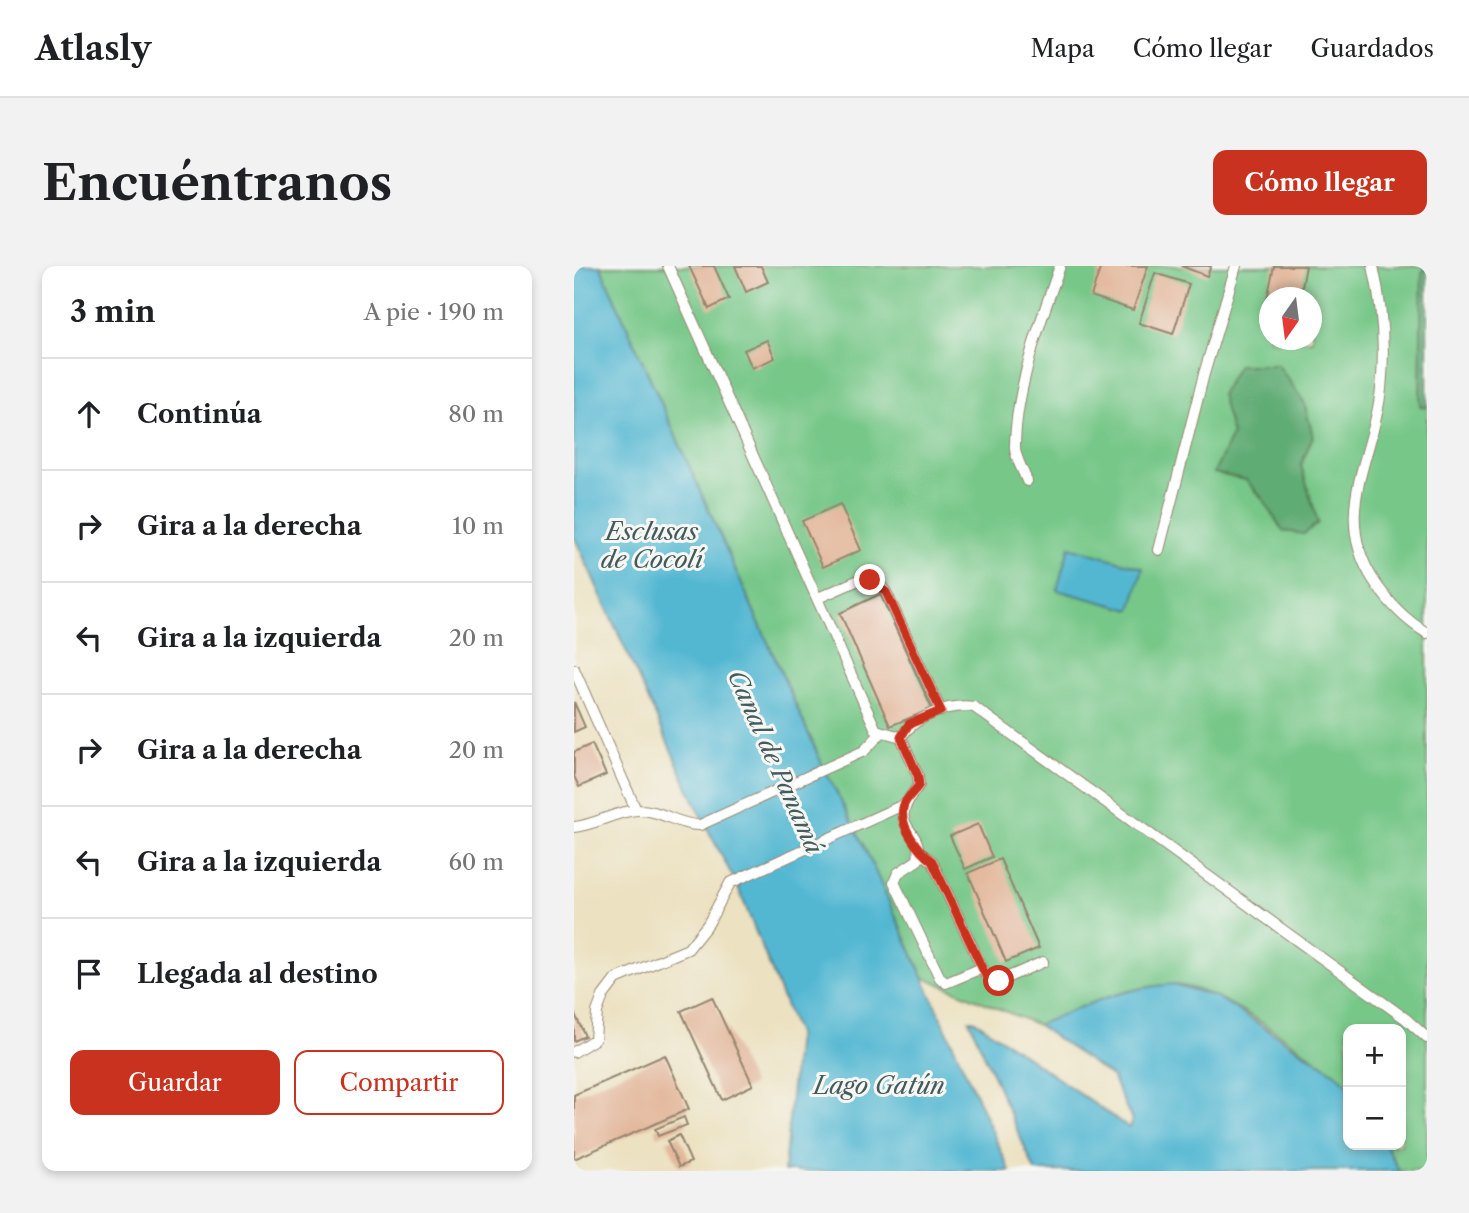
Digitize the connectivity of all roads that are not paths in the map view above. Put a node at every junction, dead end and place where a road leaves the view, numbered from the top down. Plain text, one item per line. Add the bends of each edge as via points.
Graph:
1 (668, 266) edge
2 (1060, 266) edge
3 (1236, 266) edge
4 (1373, 266) edge
5 (1027, 481) dead end
6 (1159, 550) dead end
7 (818, 598) junction
8 (1427, 633) edge
9 (574, 669) edge
10 (941, 711) junction
11 (881, 733) junction
12 (901, 737) junction
13 (903, 805) junction
14 (636, 810) junction
15 (574, 827) edge
16 (919, 853) junction
17 (1043, 962) dead end
18 (982, 968) junction
19 (1427, 1038) edge
20 (574, 1052) edge

1 - 7 lane
2 - 5 lane via 1024,383 1017,427 1014,448
3 - 6 lane
4 - 8 lane via 1383,331 1381,391 1356,490 1354,526 1363,563 1384,595 1411,624
7 - 10 lane via 861,579 879,584
7 - 11 lane
9 - 14 lane
10 - 12 lane via 909,724
10 - 19 lane via 974,707
11 - 12 lane
11 - 14 lane via 864,751 700,825
12 - 13 lane via 919,785
13 - 16 lane via 902,815
13 - 20 lane via 730,883 688,949 616,979 597,1012 595,1039
14 - 15 lane via 592,826
16 - 18 lane via 932,861
16 - 18 lane via 918,860 898,873 894,882 940,978 946,983
17 - 18 lane via 999,981

